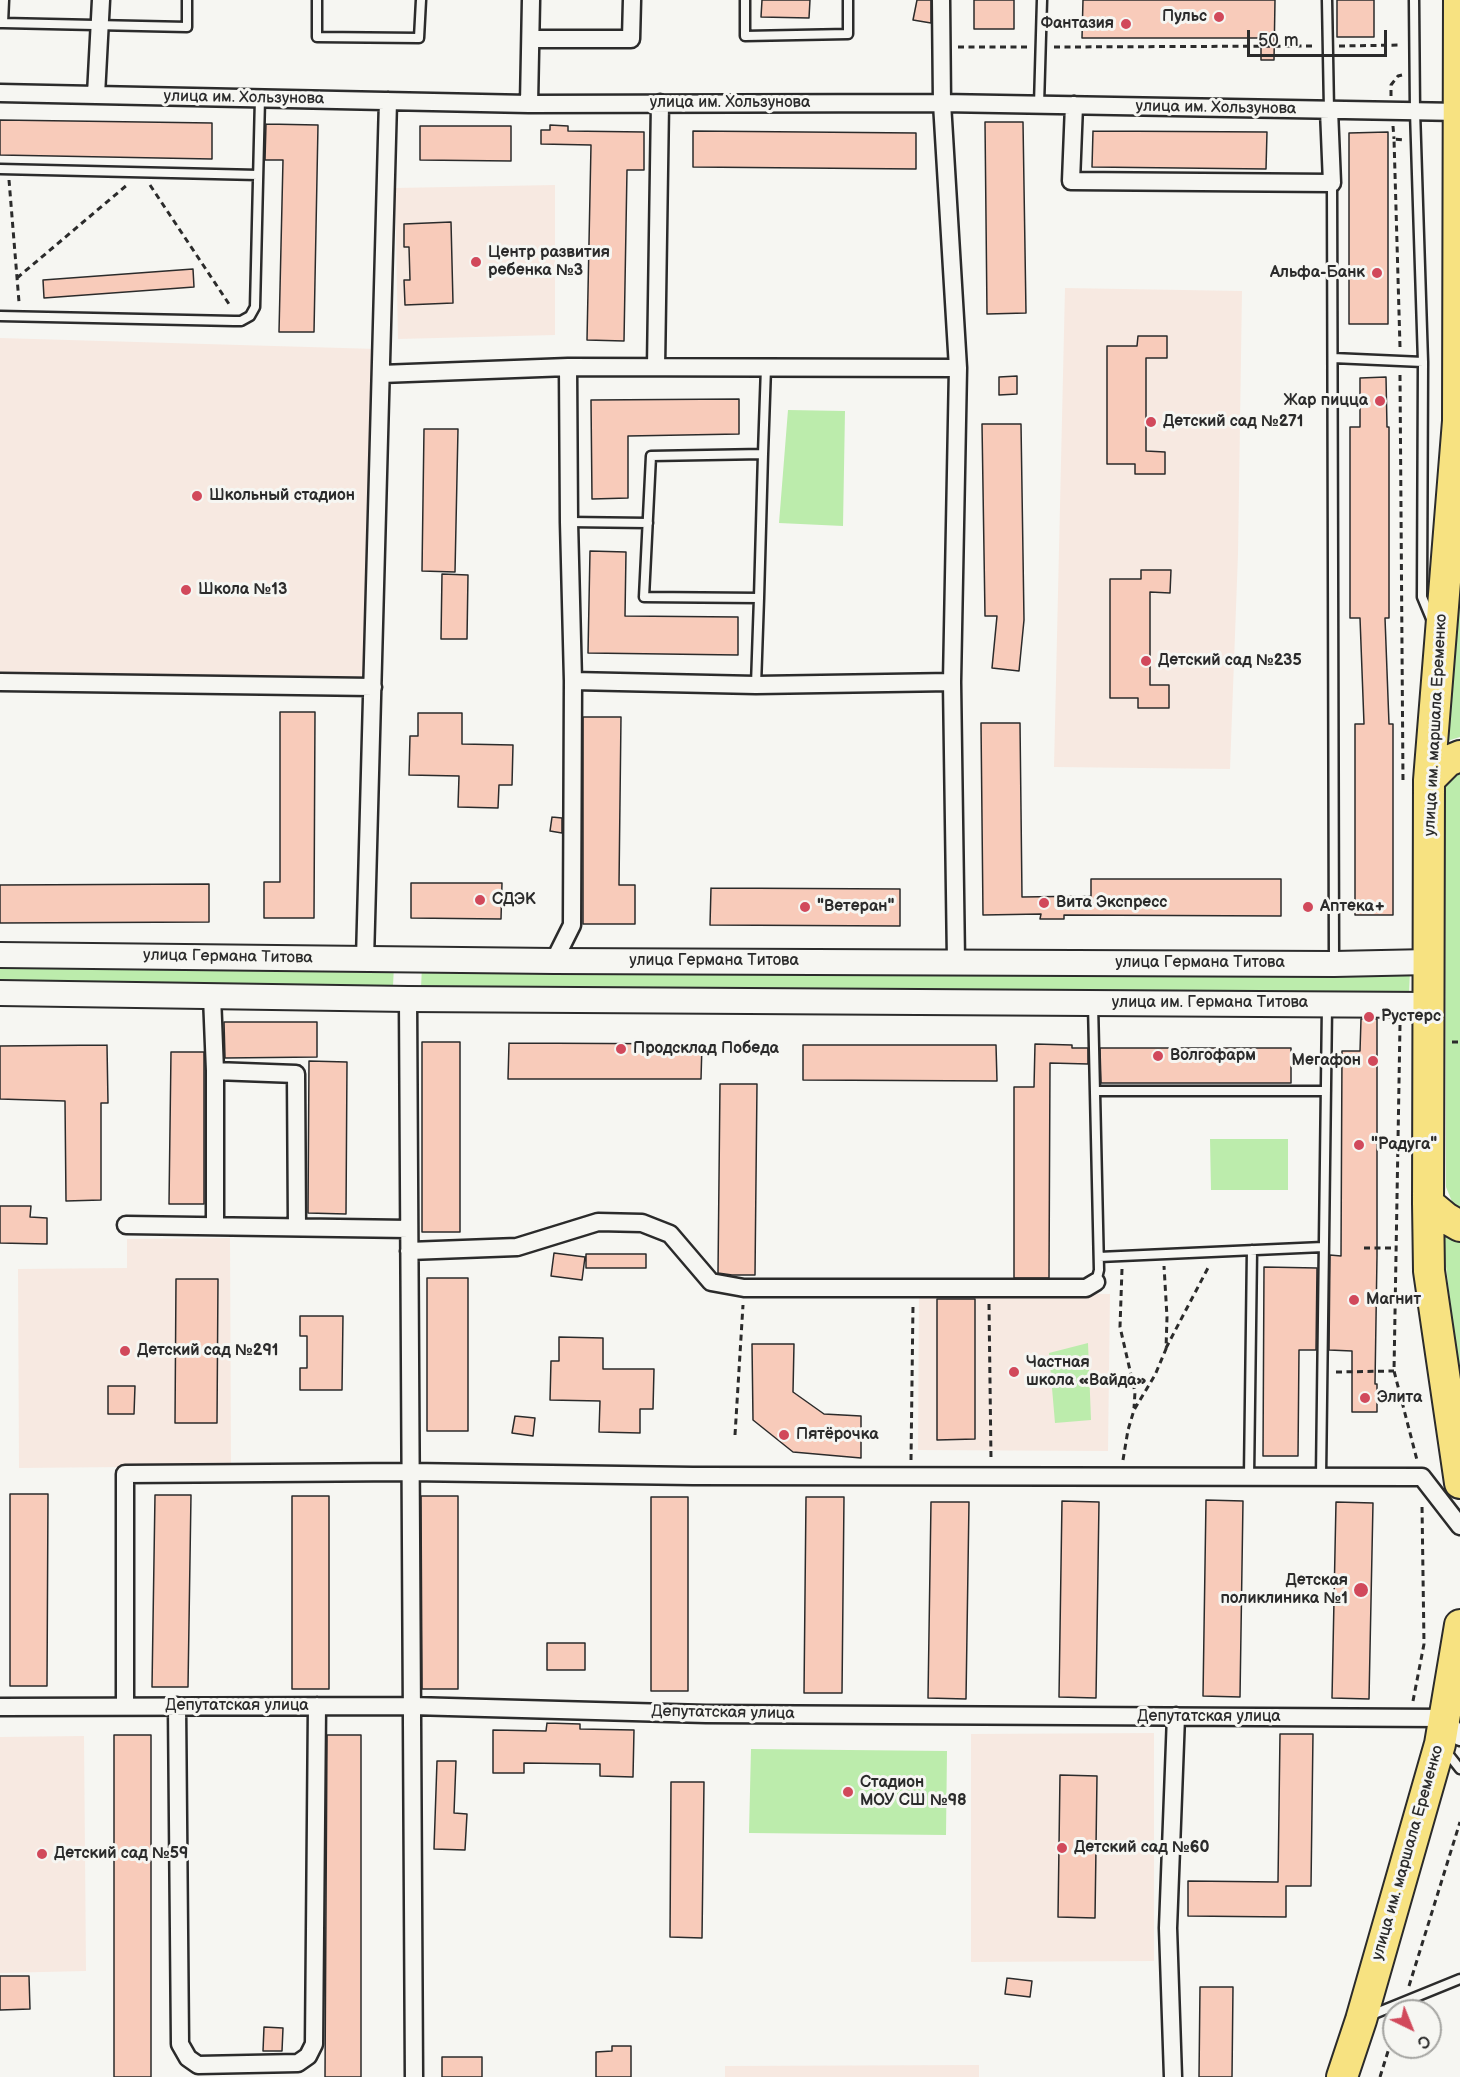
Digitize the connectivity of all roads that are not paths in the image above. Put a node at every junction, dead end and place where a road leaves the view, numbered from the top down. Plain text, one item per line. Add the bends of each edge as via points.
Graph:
1 (3, 0) edge
2 (100, 0) edge
3 (187, 0) edge
4 (317, 0) edge
5 (421, 0) edge
6 (531, 0) edge
7 (632, 0) edge
8 (745, 0) edge
9 (848, 0) edge
10 (941, 0) edge
11 (1042, 0) edge
12 (1327, 0) edge
13 (1414, 0) edge
14 (1459, 0) edge
15 (1, 23) edge
16 (100, 25) junction
17 (531, 39) junction
18 (0, 93) edge
19 (96, 95) junction
20 (260, 98) junction
21 (388, 100) junction
22 (942, 103) junction
23 (529, 104) junction
24 (660, 104) junction
25 (1040, 105) junction
26 (1074, 105) junction
27 (1329, 110) junction
28 (1415, 111) junction
29 (1460, 112) edge
30 (4, 169) edge
31 (258, 175) junction
32 (1332, 183) junction
33 (0, 316) edge
34 (1333, 358) junction
35 (1423, 362) junction
36 (568, 367) junction
37 (656, 367) junction
38 (766, 367) junction
39 (958, 368) junction
40 (381, 374) junction
41 (763, 454) junction
42 (569, 522) junction
43 (648, 523) junction
44 (759, 598) junction
45 (1439, 638) junction
46 (573, 681) junction
47 (0, 682) edge
48 (952, 682) junction
49 (756, 685) junction
50 (373, 687) junction
51 (1460, 756) edge
52 (1416, 785) junction
53 (0, 955) edge
54 (365, 959) junction
55 (402, 959) junction
56 (554, 961) junction
57 (956, 961) junction
58 (1429, 962) junction
59 (1334, 964) junction
60 (0, 993) edge
61 (212, 996) junction
62 (404, 999) junction
63 (1093, 1002) junction
64 (1327, 1004) junction
65 (1429, 1005) junction
66 (215, 1071) junction
67 (1095, 1091) junction
68 (1326, 1091) junction
69 (1428, 1203) junction
70 (126, 1225) dead end
71 (215, 1226) junction
72 (1460, 1226) edge
73 (297, 1227) junction
74 (409, 1229) junction
75 (1323, 1247) junction
76 (1252, 1250) junction
77 (409, 1251) junction
78 (1099, 1257) junction
79 (1096, 1282) joint
80 (409, 1472) junction
81 (1250, 1476) junction
82 (1321, 1476) junction
83 (1460, 1484) edge
84 (1460, 1526) edge
85 (1460, 1625) edge
86 (125, 1706) junction
87 (177, 1706) junction
88 (317, 1706) junction
89 (412, 1706) junction
90 (0, 1707) edge
91 (1176, 1716) junction
92 (1448, 1733) edge
93 (1460, 1769) edge
94 (1460, 1979) edge
95 (1361, 2019) junction
96 (414, 2077) edge
97 (1173, 2077) edge
98 (1342, 2077) edge

1 - 15 lane
2 - 16 street
3 - 16 lane via 187,27
4 - 5 lane via 317,37 408,38 420,38
6 - 17 street
7 - 17 street via 631,39
8 - 9 lane via 745,36 848,34
10 - 22 street
11 - 25 lane
12 - 27 lane
13 - 28 lane
14 - 29 highway, улица им. маршала Еременко
15 - 16 lane
16 - 19 street
17 - 23 street
18 - 19 street, улица им. Хользунова
19 - 20 street, улица им. Хользунова
20 - 21 street, улица им. Хользунова
20 - 31 lane
21 - 23 street, улица им. Хользунова
21 - 40 street
22 - 24 street, улица им. Хользунова
22 - 25 street, улица им. Хользунова
22 - 39 street
23 - 24 street, улица им. Хользунова
24 - 37 street
25 - 26 street, улица им. Хользунова
26 - 27 street, улица им. Хользунова
26 - 32 street via 1071,181
27 - 28 street, улица им. Хользунова
27 - 32 street
28 - 29 street, улица им. Хользунова
28 - 35 lane
29 - 45 highway, улица им. маршала Еременко via 1458,421
30 - 31 lane
31 - 33 lane via 255,307 241,321
32 - 34 lane
34 - 35 lane
34 - 59 lane
35 - 45 lane via 1422,597
36 - 37 street
36 - 40 street
36 - 42 street
37 - 38 street
38 - 39 street
38 - 41 lane
39 - 48 street
40 - 50 street
41 - 43 lane via 651,456
41 - 44 lane
42 - 43 lane
42 - 46 street
43 - 44 lane via 644,597
44 - 49 lane
45 - 52 highway, улица им. маршала Еременко
46 - 49 street
46 - 56 street via 572,925
47 - 50 street
48 - 49 street
48 - 57 street
50 - 54 street
51 - 52 highway
52 - 58 highway, улица им. маршала Еременко
53 - 54 street, улица Германа Титова
54 - 55 street, улица Германа Титова
55 - 56 street, улица Германа Титова
55 - 62 street
56 - 57 street, улица Германа Титова
57 - 59 street, улица Германа Титова
58 - 59 street, улица Германа Титова
58 - 65 highway, улица им. маршала Еременко
60 - 61 street
61 - 62 street
61 - 66 street
62 - 63 street
62 - 74 street
63 - 64 street, улица им. Германа Титова
63 - 67 lane
64 - 65 street
64 - 68 lane
65 - 69 highway, улица им. маршала Еременко
66 - 71 street
66 - 73 street via 296,1074
67 - 68 lane
67 - 78 lane
68 - 75 lane
69 - 72 highway
69 - 83 highway, улица им. маршала Еременко via 1429,1271
70 - 71 street
71 - 73 street
73 - 74 street
74 - 77 street
75 - 76 lane
75 - 82 lane
76 - 78 lane
76 - 81 lane
77 - 79 street via 517,1247 598,1222 642,1222 670,1234 711,1281 744,1288 1086,1288
77 - 80 street
78 - 79 lane
80 - 81 street
80 - 86 street via 125,1474
80 - 89 street
81 - 82 street
82 - 84 street via 1422,1477
85 - 92 highway, улица им. маршала Еременко
86 - 87 street, Депутатская улица
86 - 90 street, Депутатская улица
87 - 88 street, Депутатская улица
87 - 88 street via 180,2044 188,2058 198,2065 298,2063 308,2056 314,2044
88 - 89 street, Депутатская улица
89 - 91 street, Депутатская улица via 706,1714
89 - 96 street
91 - 92 street, Депутатская улица via 1410,1718
91 - 97 street via 1168,1928
92 - 93 lane
92 - 95 highway, улица им. маршала Еременко
94 - 95 lane
95 - 98 highway, улица им. маршала Еременко

